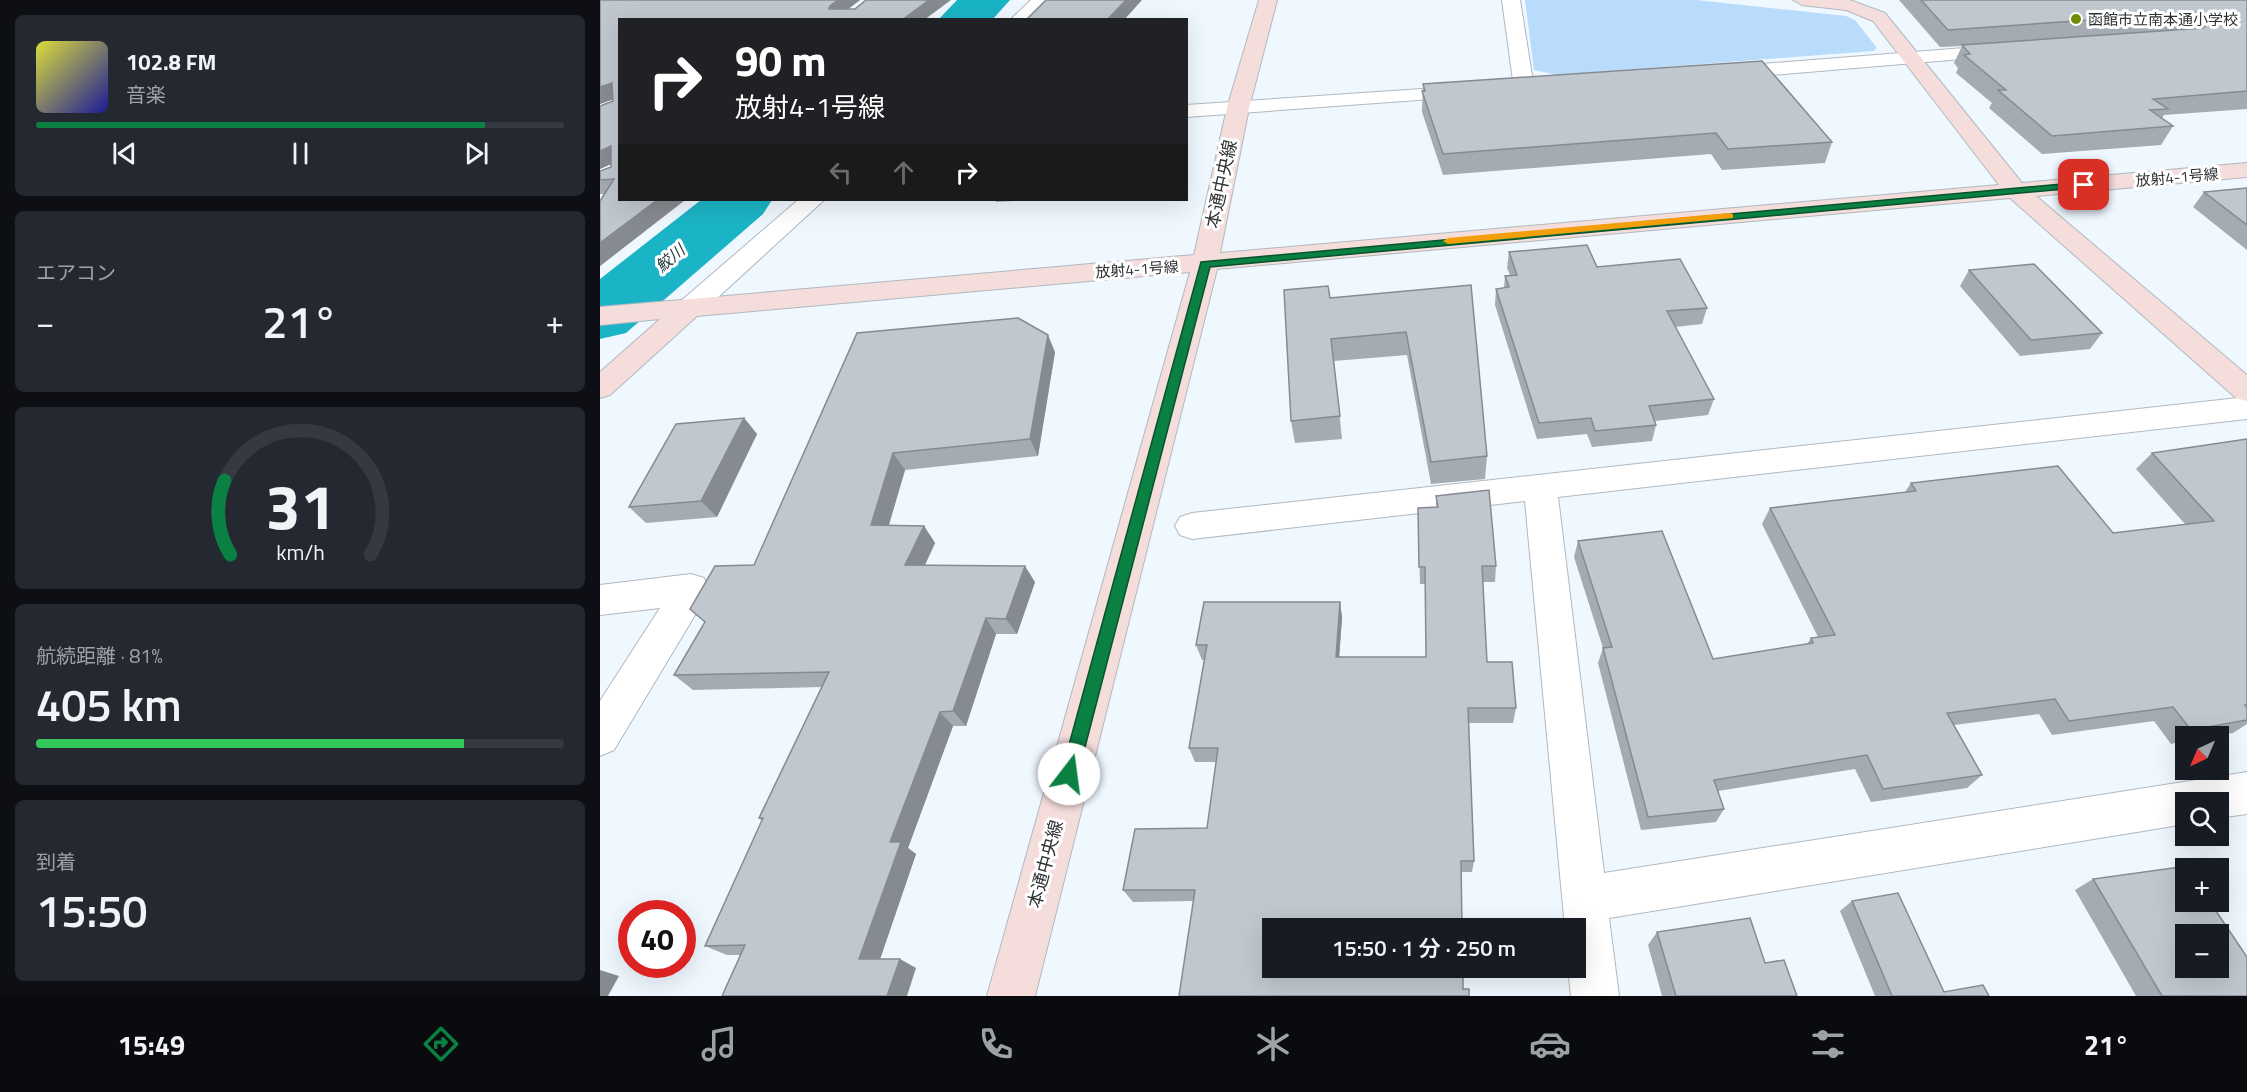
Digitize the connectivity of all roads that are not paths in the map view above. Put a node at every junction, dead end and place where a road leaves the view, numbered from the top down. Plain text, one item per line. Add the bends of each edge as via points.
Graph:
1 (1042, 0) edge
2 (1268, 0) edge
3 (1511, 0) edge
4 (1802, 0) edge
5 (1021, 18) edge
6 (2017, 50) edge
7 (1912, 58) junction
8 (1701, 74) edge
9 (1548, 86) edge
10 (1524, 88) junction
11 (1238, 108) junction
12 (1188, 111) edge
13 (2247, 170) edge
14 (2016, 191) junction
15 (811, 201) edge
16 (1205, 264) junction
17 (692, 306) junction
18 (600, 316) edge
19 (600, 388) edge
20 (2247, 391) edge
21 (2247, 408) edge
22 (1540, 488) junction
23 (1192, 526) dead end
24 (600, 600) edge
25 (600, 737) edge
26 (2247, 793) edge
27 (2229, 796) edge
28 (2175, 805) edge
29 (1585, 899) junction
30 (1011, 996) edge
31 (1595, 996) edge

1 - 5 street
2 - 11 street, 本通中央線
3 - 10 street
4 - 7 street via 1871,12
6 - 7 street
7 - 8 street
7 - 14 street
9 - 10 street
10 - 11 street
11 - 12 street
11 - 16 street, 本通中央線
13 - 14 street, 放射4-1号線
14 - 16 street, 放射4-1号線
14 - 20 street
15 - 17 street
16 - 17 street, 放射4-1号線
16 - 30 street, 本通中央線
17 - 18 street, 放射4-1号線
17 - 19 street
21 - 22 street
22 - 23 street
22 - 29 street
24 - 25 street via 691,589
26 - 27 street
28 - 29 street
29 - 31 street

